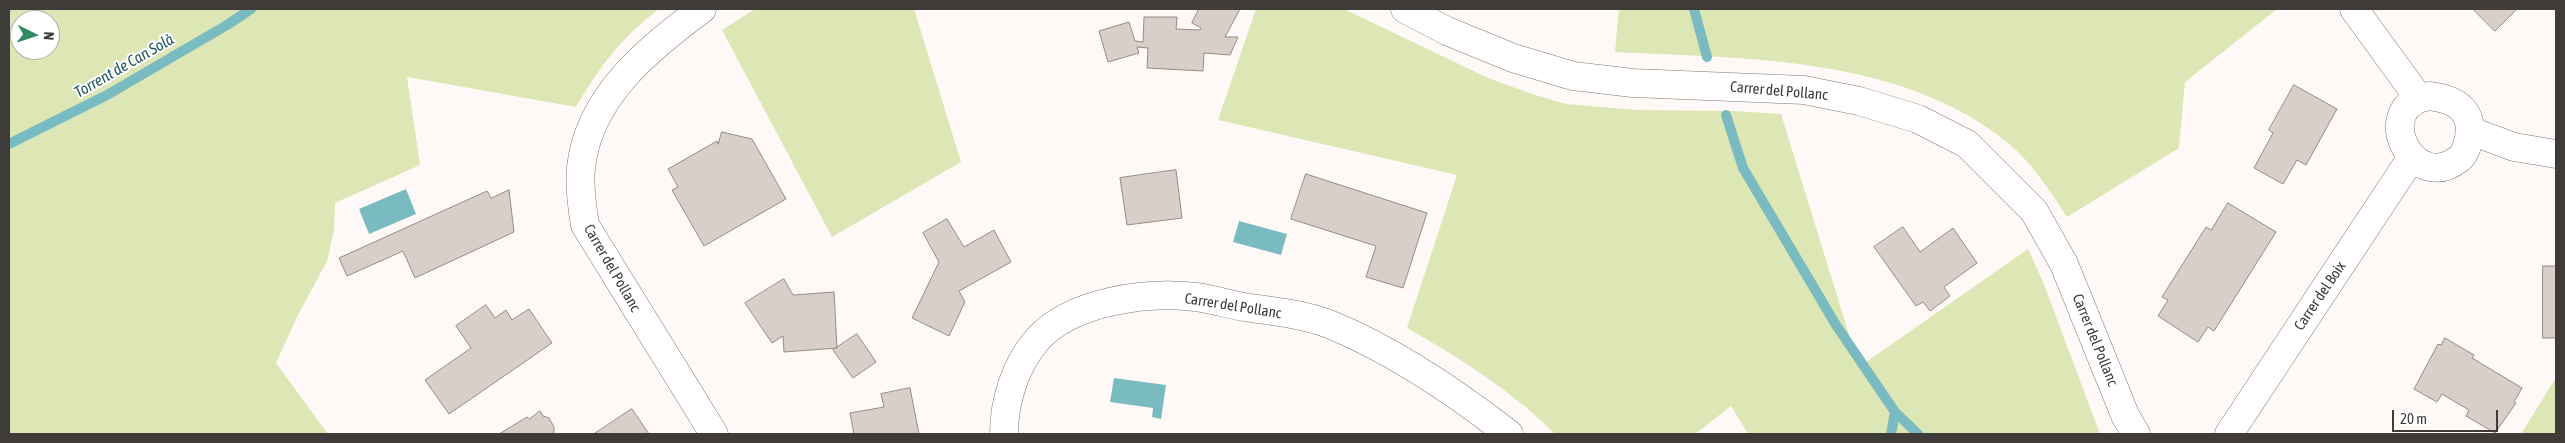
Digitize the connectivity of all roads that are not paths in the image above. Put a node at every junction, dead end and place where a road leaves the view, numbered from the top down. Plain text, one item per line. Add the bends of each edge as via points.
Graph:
1 (702, 9) edge
2 (1405, 9) edge
3 (2354, 9) edge
4 (2418, 97) junction
5 (2471, 131) junction
6 (2556, 154) edge
7 (2412, 157) junction
8 (714, 434) edge
9 (1004, 434) edge
10 (1509, 434) edge
11 (2136, 434) edge
12 (2229, 434) edge

1 - 8 street, Carrer del Pollanc via 636,61 612,91 592,128 580,167 585,225
2 - 11 street, Carrer del Pollanc via 1447,31 1504,54 1574,76 1633,83 1804,90 1859,100 1918,119 1967,144 2034,211 2064,264 2125,415
3 - 4 street
4 - 5 street via 2446,98 2458,104 2468,117
4 - 7 street via 2407,107 2401,119 2401,143
5 - 6 street via 2514,147
5 - 7 street via 2460,158 2442,167 2425,166
7 - 12 street, Carrer del Boix
9 - 10 street, Carrer del Pollanc via 1008,394 1036,340 1064,320 1098,306 1130,297 1163,296 1196,297 1328,324 1369,343 1461,398

